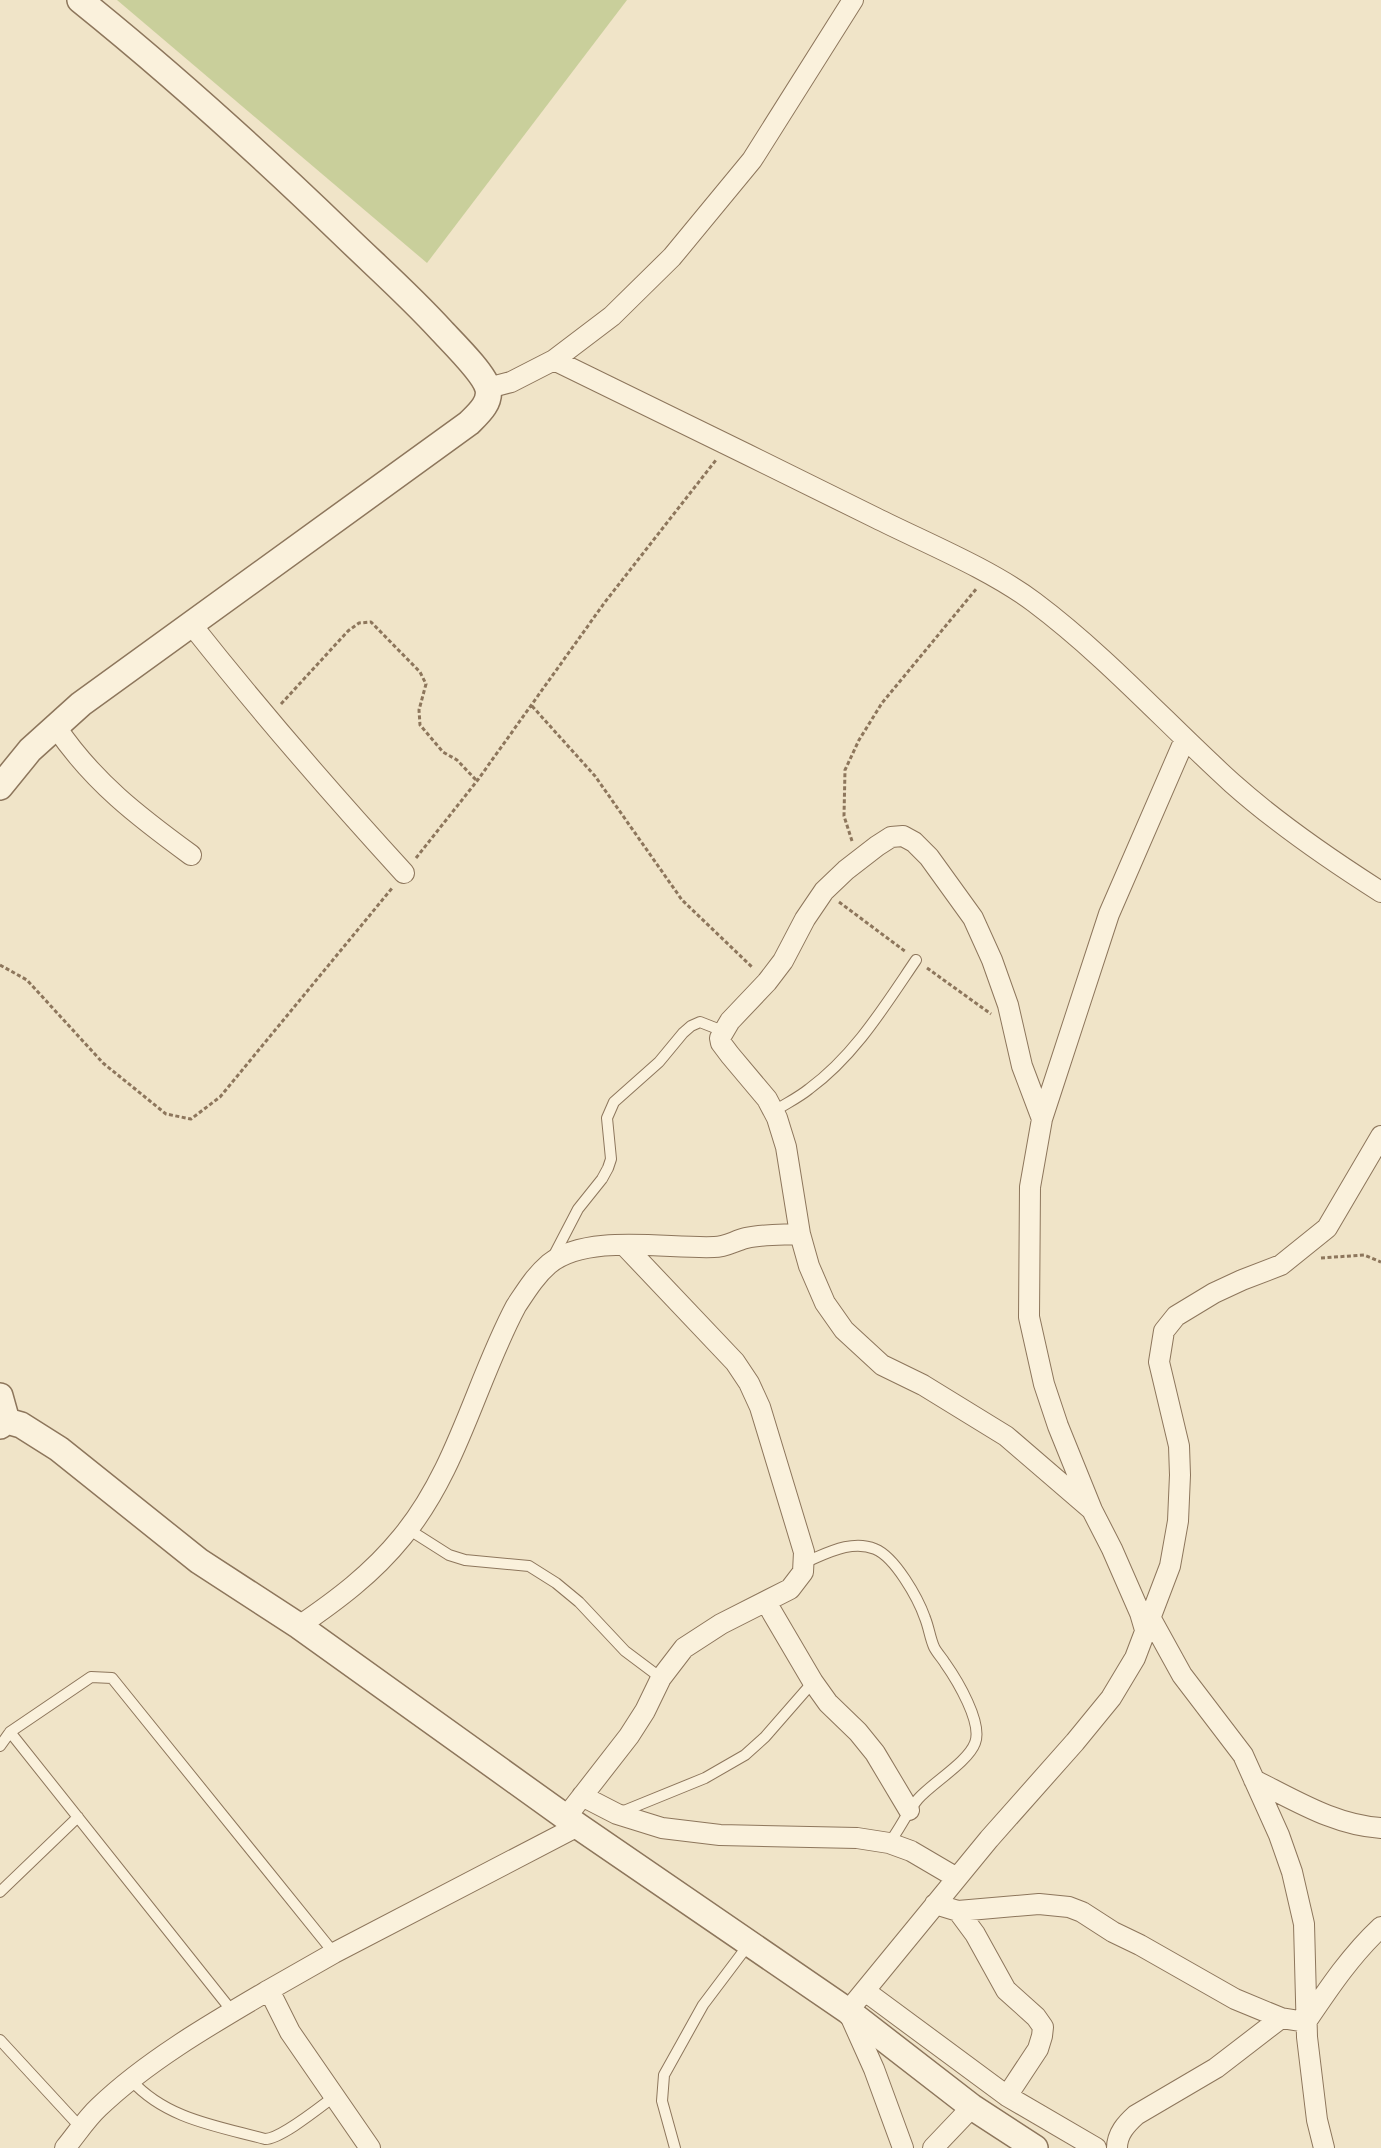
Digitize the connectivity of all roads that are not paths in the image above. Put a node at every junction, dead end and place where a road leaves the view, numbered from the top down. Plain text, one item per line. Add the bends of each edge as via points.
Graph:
1 (80, 0) edge
2 (852, 0) edge
3 (554, 360) junction
4 (488, 388) junction
5 (191, 624) junction
6 (56, 727) junction
7 (1185, 738) junction
8 (0, 787) edge
9 (192, 855) dead end
10 (404, 873) dead end
11 (1381, 892) edge
12 (916, 960) dead end
13 (723, 1031) junction
14 (774, 1112) junction
15 (1042, 1119) junction
16 (1381, 1136) edge
17 (800, 1234) junction
18 (625, 1246) junction
19 (550, 1264) junction
20 (0, 1396) edge
21 (4, 1423) edge
22 (1092, 1510) junction
23 (408, 1529) junction
24 (803, 1563) junction
25 (766, 1602) junction
26 (1148, 1623) junction
27 (299, 1626) junction
28 (661, 1678) junction
29 (813, 1682) junction
30 (10, 1732) junction
31 (0, 1746) edge
32 (1254, 1780) junction
33 (582, 1796) junction
34 (910, 1810) junction
35 (617, 1814) junction
36 (78, 1817) junction
37 (572, 1821) junction
38 (1381, 1828) edge
39 (889, 1843) junction
40 (957, 1878) junction
41 (0, 1892) edge
42 (935, 1904) junction
43 (958, 1911) junction
44 (1381, 1927) edge
45 (750, 1944) junction
46 (334, 1953) junction
47 (269, 1990) junction
48 (865, 1991) junction
49 (232, 2010) junction
50 (848, 2011) junction
51 (1281, 2018) junction
52 (1306, 2022) junction
53 (0, 2040) edge
54 (131, 2080) junction
55 (335, 2096) junction
56 (1007, 2096) junction
57 (972, 2107) junction
58 (82, 2129) junction
59 (65, 2148) edge
60 (370, 2148) edge
61 (674, 2148) edge
62 (903, 2148) edge
63 (933, 2148) edge
64 (1035, 2148) edge
65 (1096, 2148) edge
66 (1117, 2148) edge
67 (1324, 2148) edge

1 - 4 street via 276,169 427,315 475,368
2 - 3 street via 752,160 672,257 612,316
3 - 4 street via 511,382
3 - 7 street via 988,574 1033,601 1120,674
4 - 5 street via 483,409 469,424
5 - 6 street via 81,704
5 - 10 street via 309,769
6 - 8 street via 30,750
6 - 9 street via 73,753 114,795 137,816
7 - 11 street via 1262,808
7 - 15 street via 1109,914
12 - 14 lane via 871,1026 845,1057 808,1090
13 - 14 street via 722,1043
13 - 15 street via 783,961 824,891 858,860 891,838 902,836 914,842 973,918 1008,1006 1022,1066
13 - 19 lane via 700,1022 691,1026 614,1102 608,1118 611,1159 608,1168 578,1209
14 - 17 street via 786,1146
15 - 22 street via 1030,1187 1029,1317 1044,1384
16 - 26 street via 1328,1228 1281,1265 1214,1294 1176,1316 1164,1331 1159,1362 1179,1446 1178,1521 1170,1566
17 - 18 street via 746,1238 727,1246 714,1247
17 - 22 street via 825,1303 844,1330 863,1348 882,1365 923,1385 1006,1436
18 - 19 street via 593,1247 572,1252
18 - 24 street via 749,1382 785,1488 804,1552
19 - 23 street via 531,1284 511,1314 449,1458
20 - 21 street
21 - 27 street via 22,1425 59,1449 199,1561
22 - 26 street
23 - 27 street via 365,1577
23 - 28 lane via 449,1555 465,1560 529,1566 579,1602 625,1651
24 - 25 street via 803,1572 790,1589
24 - 34 lane via 857,1544 889,1557 912,1593 935,1648 972,1712 976,1737 972,1749
25 - 28 street via 721,1624 684,1648
25 - 29 street
26 - 32 street via 1182,1675 1243,1755
26 - 40 street via 1135,1658 1111,1698
27 - 37 street
28 - 33 street via 645,1711
29 - 34 street via 828,1703 875,1753
29 - 35 lane via 765,1738 745,1754 705,1778
30 - 31 lane
30 - 36 lane
30 - 46 lane via 92,1677 112,1678
32 - 38 street via 1331,1818
32 - 52 street via 1292,1872 1304,1924
33 - 35 street
33 - 37 street
34 - 39 lane
35 - 39 street via 662,1828 720,1836 857,1838
36 - 41 lane
36 - 49 lane
37 - 45 street
37 - 46 street
39 - 40 street via 911,1851
40 - 42 street
42 - 43 street
42 - 48 street
43 - 51 street via 1039,1904 1070,1907 1235,1999
43 - 56 street via 1006,1990 1036,2017 1042,2027 1038,2049
44 - 52 street via 1342,1968
45 - 50 street
45 - 61 lane via 703,2006 664,2075 662,2100
46 - 47 street
47 - 49 street
47 - 55 street via 290,2032
48 - 50 street
48 - 56 street
49 - 54 street
50 - 57 street
50 - 62 street via 874,2069
51 - 52 street
51 - 66 street via 1216,2068 1136,2115 1118,2137
52 - 67 street via 1317,2120
53 - 58 lane
54 - 55 lane via 166,2109 265,2139 277,2137
54 - 58 street via 98,2108
55 - 60 street
56 - 65 street
57 - 63 street
57 - 64 street
58 - 59 street

